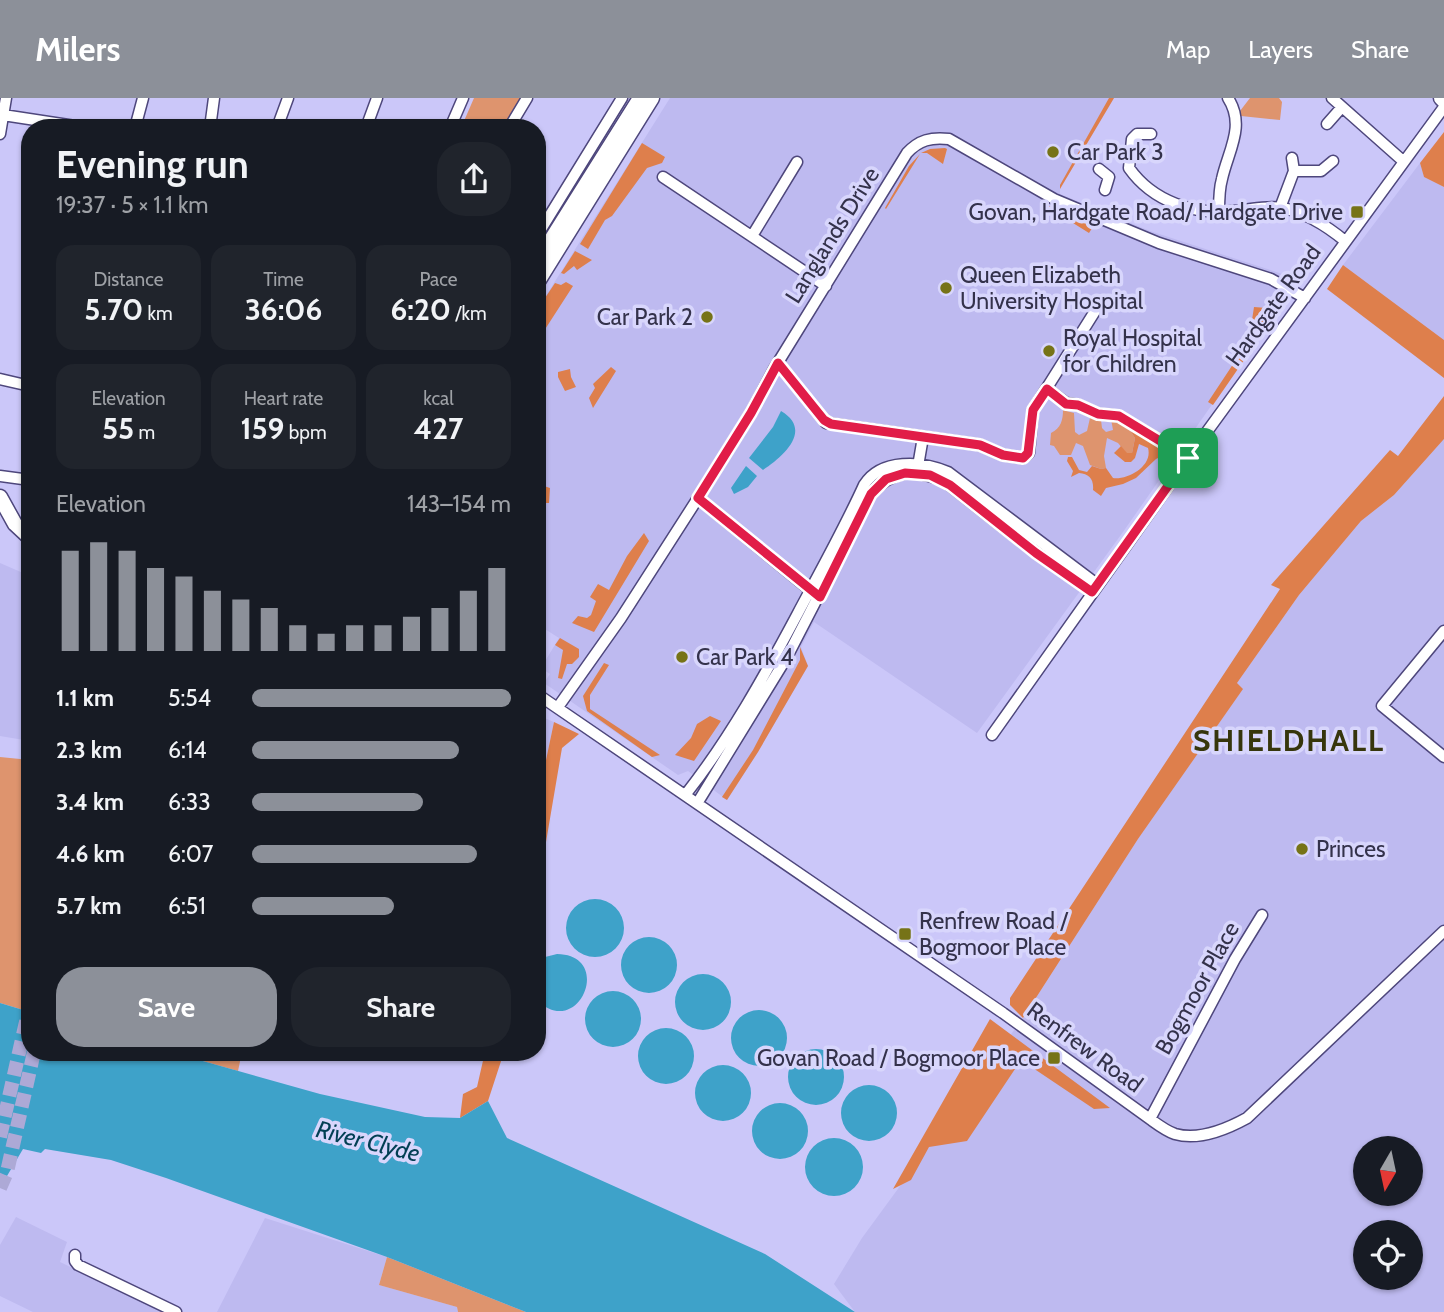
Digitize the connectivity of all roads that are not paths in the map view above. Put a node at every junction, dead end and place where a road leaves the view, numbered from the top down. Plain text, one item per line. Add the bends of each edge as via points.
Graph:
1 (6, 98) edge
2 (143, 98) edge
3 (214, 98) edge
4 (288, 98) edge
5 (377, 98) edge
6 (463, 98) edge
7 (527, 98) edge
8 (622, 98) edge
9 (640, 98) edge
10 (652, 98) edge
11 (1228, 98) edge
12 (1332, 98) edge
13 (1342, 107) junction
14 (1444, 107) edge
15 (3, 115) junction
16 (29, 119) edge
17 (137, 119) edge
18 (211, 119) edge
19 (280, 119) edge
20 (369, 119) edge
21 (454, 119) edge
22 (514, 119) edge
23 (1138, 120) dead end
24 (1327, 124) dead end
25 (0, 134) edge
26 (1292, 158) dead end
27 (1333, 161) dead end
28 (1403, 161) junction
29 (797, 162) dead end
30 (1129, 167) junction
31 (1099, 169) dead end
32 (1294, 171) junction
33 (663, 177) dead end
34 (1109, 177) junction
35 (1105, 190) dead end
36 (1280, 208) junction
37 (1219, 212) junction
38 (546, 221) edge
39 (752, 236) junction
40 (1345, 241) junction
41 (546, 248) edge
42 (546, 269) edge
43 (826, 286) junction
44 (1305, 298) junction
45 (1097, 308) dead end
46 (778, 363) junction
47 (0, 379) edge
48 (21, 384) edge
49 (1047, 389) junction
50 (923, 437) junction
51 (1188, 458) junction
52 (0, 468) edge
53 (917, 470) junction
54 (0, 476) edge
55 (18, 477) junction
56 (21, 478) edge
57 (0, 498) edge
58 (698, 498) junction
59 (21, 529) edge
60 (1095, 589) junction
61 (815, 594) junction
62 (1444, 631) edge
63 (546, 700) edge
64 (558, 707) junction
65 (992, 735) dead end
66 (1444, 757) edge
67 (686, 794) junction
68 (698, 802) junction
69 (1262, 915) dead end
70 (1444, 931) edge
71 (1150, 1119) junction
72 (75, 1255) dead end
73 (176, 1312) edge

1 - 15 street
2 - 17 street
3 - 18 street
4 - 19 street
5 - 20 street
6 - 21 street
7 - 22 street
8 - 38 street
9 - 41 main road
10 - 42 main road
11 - 37 street via 1236,120 1236,138 1221,181
12 - 13 street
13 - 24 street
13 - 28 street
14 - 28 street, Hardgate Road
15 - 16 street
15 - 25 street
23 - 30 street via 1145,134 1134,136 1130,144
26 - 32 street
27 - 32 street via 1321,171
28 - 40 street, Hardgate Road
29 - 39 street
30 - 34 street
30 - 37 street via 1167,200
31 - 34 street
32 - 36 street
33 - 39 street
34 - 35 street
36 - 37 street
36 - 40 street via 1310,218
39 - 43 street
40 - 44 street, Hardgate Road
43 - 44 street, Langlands Drive via 907,153 934,138 948,139 1068,205 1159,243 1271,279
43 - 46 street, Langlands Drive
44 - 51 street, Hardgate Road
45 - 49 street
46 - 50 street via 826,423
46 - 58 street, Langlands Drive
47 - 48 street
49 - 50 street via 1033,410 1028,453 1023,458 980,445
49 - 51 street via 1066,404 1119,416
50 - 53 street
51 - 60 street, Hardgate Road
52 - 55 street
53 - 60 street via 950,485 1036,553
53 - 61 street via 891,465 869,478
54 - 55 street
55 - 56 street
57 - 59 main road
58 - 61 street
58 - 64 street, Langlands Drive
60 - 65 street, Hardgate Road
61 - 67 street
61 - 68 street via 787,657
62 - 66 street via 1382,706
63 - 64 street, Renfrew Road
64 - 67 street, Renfrew Road
67 - 68 street, Renfrew Road
68 - 71 street, Renfrew Road
69 - 71 street, Bogmoor Place
70 - 71 street, Renfrew Road via 1247,1118 1194,1135 1175,1133
72 - 73 street via 78,1265

